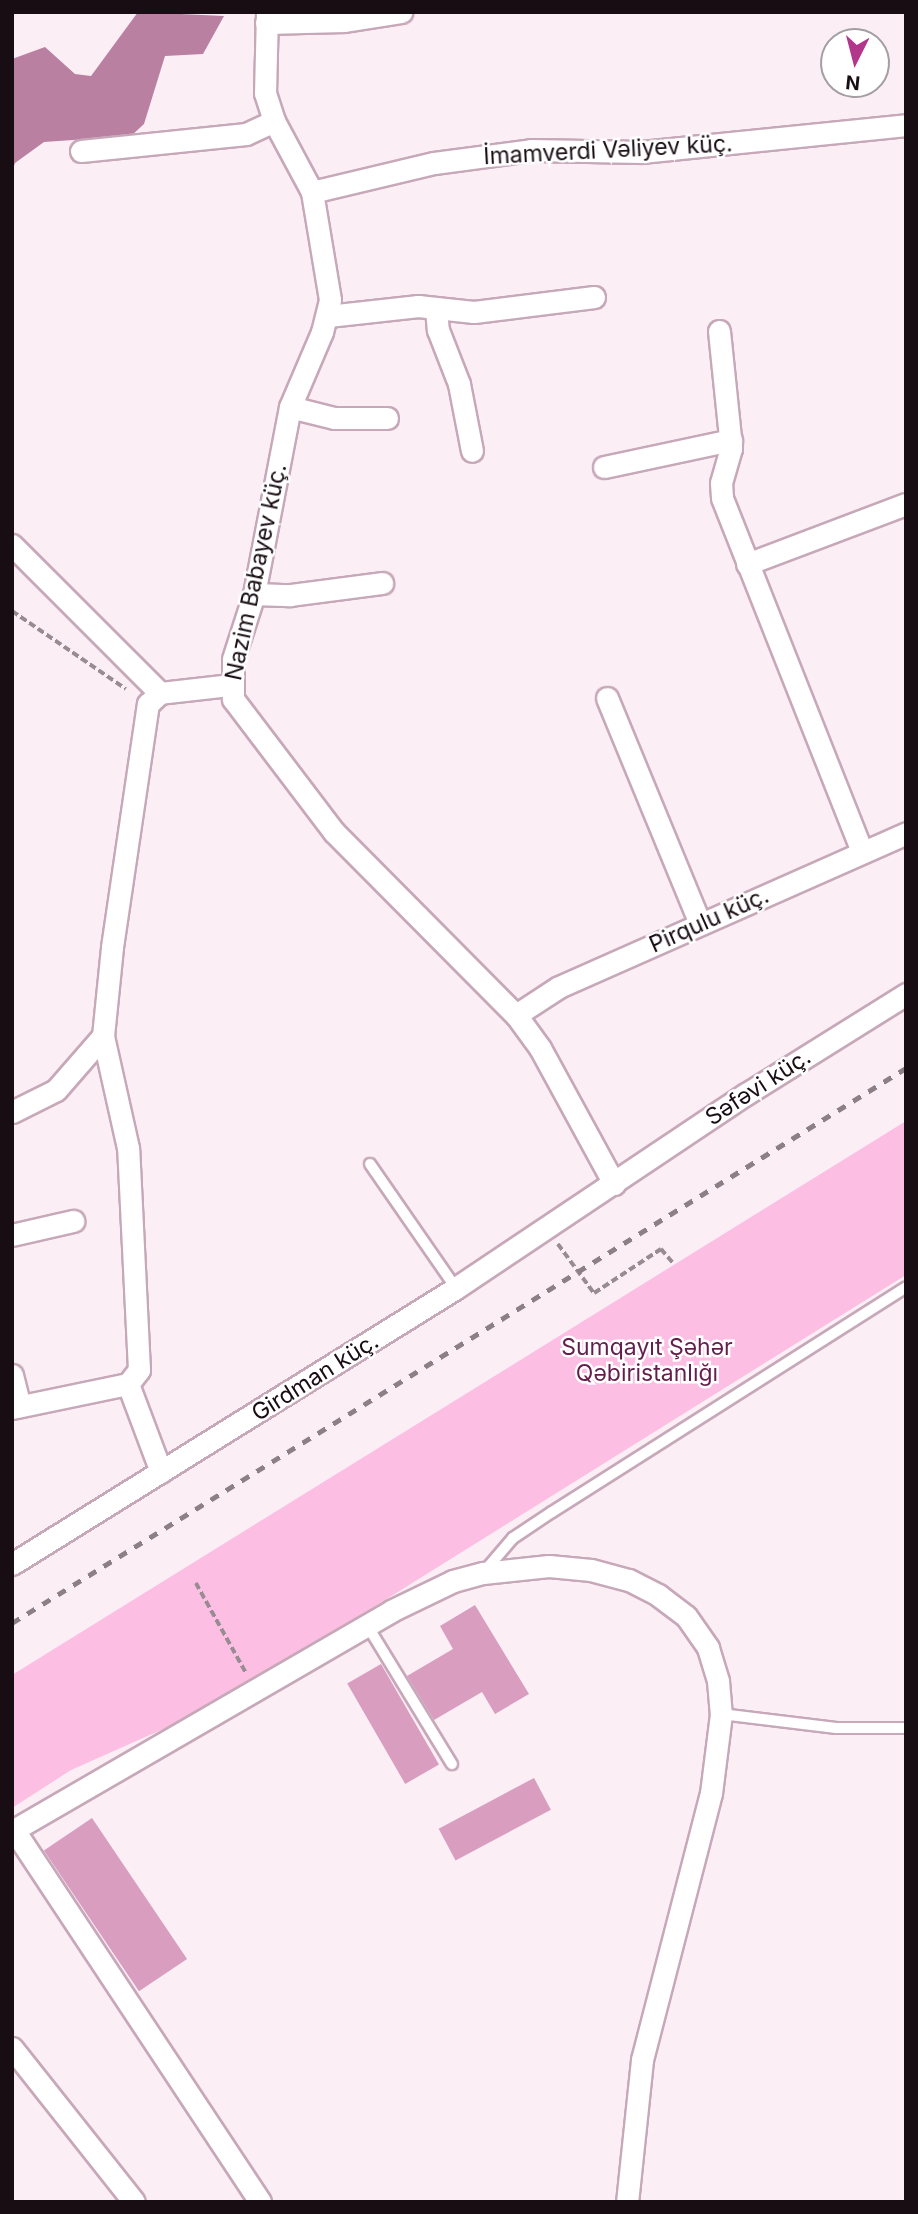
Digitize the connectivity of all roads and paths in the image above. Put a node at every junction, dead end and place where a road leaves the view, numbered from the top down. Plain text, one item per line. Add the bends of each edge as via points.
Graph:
1 (401, 12) edge
2 (266, 18) edge
3 (274, 121) junction
4 (906, 125) edge
5 (81, 151) dead end
6 (312, 192) junction
7 (594, 297) dead end
8 (436, 309) junction
9 (328, 316) junction
10 (719, 331) dead end
11 (290, 407) junction
12 (387, 418) dead end
13 (731, 440) junction
14 (472, 451) dead end
15 (604, 467) dead end
16 (906, 504) edge
17 (12, 545) edge
18 (747, 564) junction
19 (382, 583) dead end
20 (254, 594) junction
21 (12, 611) edge
22 (230, 685) junction
23 (154, 698) junction
24 (607, 698) dead end
25 (906, 833) edge
26 (862, 852) junction
27 (700, 924) junction
28 (906, 994) edge
29 (516, 1015) junction
30 (103, 1036) junction
31 (12, 1112) edge
32 (370, 1164) dead end
33 (614, 1184) junction
34 (73, 1221) dead end
35 (547, 1228) junction
36 (12, 1235) edge
37 (673, 1263) dead end
38 (906, 1287) edge
39 (456, 1288) junction
40 (12, 1375) edge
41 (128, 1384) junction
42 (16, 1407) edge
43 (160, 1472) junction
44 (12, 1564) edge
45 (483, 1573) junction
46 (197, 1583) dead end
47 (366, 1625) junction
48 (255, 1690) junction
49 (721, 1714) junction
50 (906, 1728) edge
51 (452, 1764) dead end
52 (13, 1830) edge
53 (12, 2048) edge
54 (134, 2202) edge
55 (260, 2202) edge
56 (627, 2202) edge

1 - 2 street via 344,21
2 - 3 street, Nazim Babayev küç. via 265,93
3 - 5 street via 246,134
3 - 6 street, Nazim Babayev küç.
4 - 6 street, İmamverdi Vəliyev küç. via 642,152 531,150 434,163
6 - 9 street, Nazim Babayev küç. via 330,287
7 - 8 street via 474,312
8 - 9 street via 405,307
8 - 14 street via 438,330 459,384
9 - 11 street, Nazim Babayev küç.
10 - 13 street
11 - 12 street via 334,418
11 - 20 street, Nazim Babayev küç.
13 - 15 street
13 - 18 street via 722,498
16 - 18 street
17 - 23 street
18 - 26 street
19 - 20 street via 290,595
20 - 22 street, Nazim Babayev küç.
21 - 23 path
22 - 23 street
22 - 29 street, Nazim Babayev küç. via 247,721 334,832
23 - 30 street
24 - 27 street
25 - 26 street, Pirqulu küç.
26 - 27 street, Pirqulu küç.
27 - 29 street, Pirqulu küç. via 559,987
28 - 33 street, Səfəvi küç.
29 - 33 street, Nazim Babayev küç. via 540,1048
30 - 31 street via 56,1090
30 - 41 street via 128,1148 141,1356 139,1370
32 - 39 lane
33 - 35 street, Girdman küç.
34 - 36 street
35 - 37 path via 594,1293 661,1249
35 - 39 street, Girdman küç.
38 - 45 lane via 552,1511 513,1538
39 - 43 street, Girdman küç.
40 - 42 street
41 - 42 street
41 - 43 street
43 - 44 street, Girdman küç.
45 - 47 street via 424,1593
45 - 49 street via 549,1566 591,1570 629,1580 658,1595 686,1616 708,1648
46 - 48 path
47 - 48 street
47 - 51 lane
48 - 52 street
49 - 50 lane via 836,1728
49 - 56 street via 711,1793 642,2060
52 - 55 street
53 - 54 street

